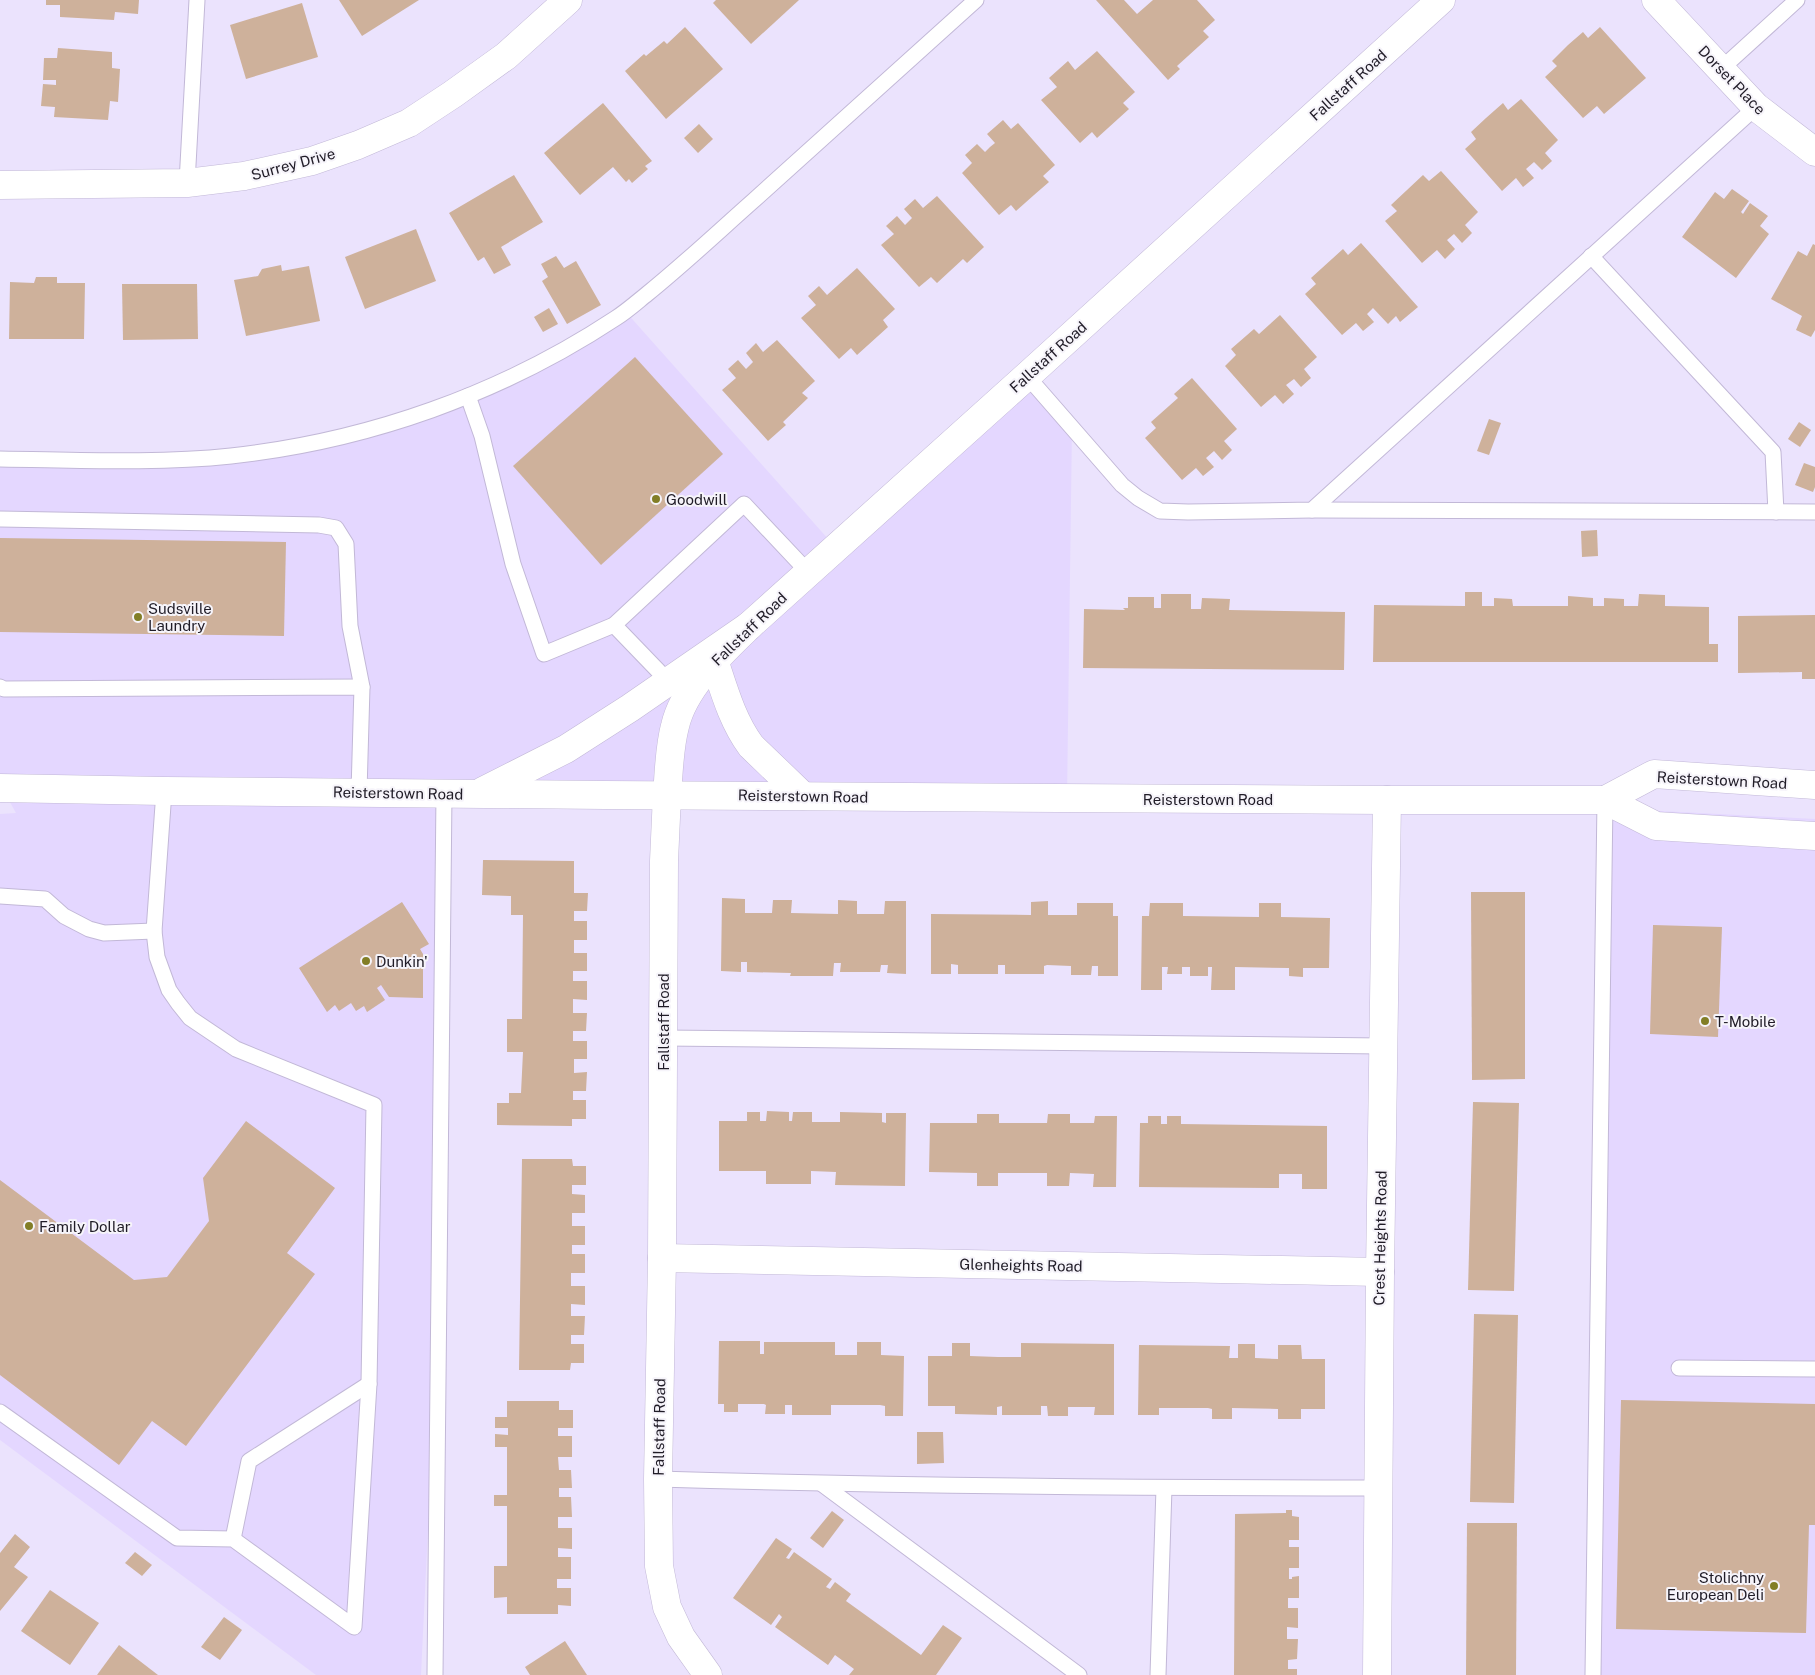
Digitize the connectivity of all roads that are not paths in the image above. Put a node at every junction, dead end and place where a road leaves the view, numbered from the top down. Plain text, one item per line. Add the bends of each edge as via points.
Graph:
1 (197, 0) edge
2 (568, 0) edge
3 (976, 0) edge
4 (1441, 0) edge
5 (1656, 0) edge
6 (1797, 0) edge
7 (1721, 70) junction
8 (1756, 107) junction
9 (1815, 152) edge
10 (188, 183) junction
11 (0, 185) edge
12 (1591, 256) junction
13 (1027, 376) junction
14 (468, 396) junction
15 (0, 459) edge
16 (1312, 510) junction
17 (1776, 512) junction
18 (1815, 512) edge
19 (0, 519) edge
20 (808, 572) junction
21 (614, 625) junction
22 (749, 626) junction
23 (714, 660) junction
24 (668, 681) junction
25 (362, 687) junction
26 (2, 688) edge
27 (1815, 785) edge
28 (0, 788) edge
29 (164, 791) junction
30 (358, 792) junction
31 (444, 794) junction
32 (478, 794) junction
33 (667, 795) junction
34 (803, 796) junction
35 (1387, 800) junction
36 (1605, 800) junction
37 (1815, 836) edge
38 (0, 896) edge
39 (154, 931) junction
40 (663, 1038) junction
41 (1383, 1046) junction
42 (662, 1258) junction
43 (1380, 1272) junction
44 (1679, 1368) dead end
45 (1815, 1369) edge
46 (369, 1384) junction
47 (0, 1412) edge
48 (658, 1479) junction
49 (822, 1484) junction
50 (1164, 1488) junction
51 (1380, 1488) junction
52 (233, 1539) junction
53 (435, 1675) edge
54 (708, 1675) edge
55 (1079, 1675) edge
56 (1158, 1675) edge
57 (1377, 1675) edge
58 (1594, 1675) edge

1 - 10 lane
2 - 10 street, Surrey Drive via 506,56 409,123 312,161 244,176
3 - 14 lane via 675,271 618,317 557,353
4 - 13 street, Fallstaff Road
5 - 7 street, Dorset Place
6 - 7 lane
7 - 8 street, Dorset Place
8 - 9 street, Dorset Place
8 - 12 lane
10 - 11 street, Surrey Drive
12 - 16 lane
12 - 17 lane via 1773,452
13 - 16 lane via 1122,485 1160,511
13 - 20 street, Fallstaff Road
14 - 15 lane via 412,418 348,436 260,452 144,461
14 - 21 lane via 482,436 513,564 544,654
16 - 17 lane
17 - 18 lane
19 - 25 lane via 319,525 336,528 346,544 350,626
20 - 21 lane via 744,504
20 - 22 street, Fallstaff Road
21 - 24 lane
22 - 23 street, Fallstaff Road
22 - 24 street
23 - 33 street, Fallstaff Road via 680,710 672,737
23 - 34 street via 744,737
24 - 32 street via 566,749
25 - 26 lane
25 - 30 lane
27 - 36 street, Reisterstown Road via 1654,774
28 - 29 street, Reisterstown Road
29 - 30 street, Reisterstown Road
29 - 39 lane
30 - 31 street, Reisterstown Road
31 - 32 street, Reisterstown Road
31 - 53 lane
32 - 33 street, Reisterstown Road
33 - 34 street, Reisterstown Road
33 - 40 street, Fallstaff Road
34 - 35 street, Reisterstown Road
35 - 36 street, Reisterstown Road
35 - 41 street, Crest Heights Road
36 - 37 street, Reisterstown Road via 1656,826
36 - 58 lane
38 - 39 lane via 44,899 64,916 104,933
39 - 46 lane via 163,976 190,1018 236,1049 374,1105
40 - 41 lane
40 - 42 street, Fallstaff Road
41 - 43 street, Crest Heights Road
42 - 43 street, Glenheights Road
42 - 48 street, Fallstaff Road
43 - 51 street, Crest Heights Road
44 - 45 lane
46 - 52 lane via 248,1461
46 - 52 lane via 354,1627
47 - 52 lane via 177,1538
48 - 49 lane
48 - 54 street, Fallstaff Road via 660,1566 667,1607 681,1637
49 - 50 lane
49 - 55 lane
50 - 51 lane
50 - 56 lane
51 - 57 street, Crest Heights Road

